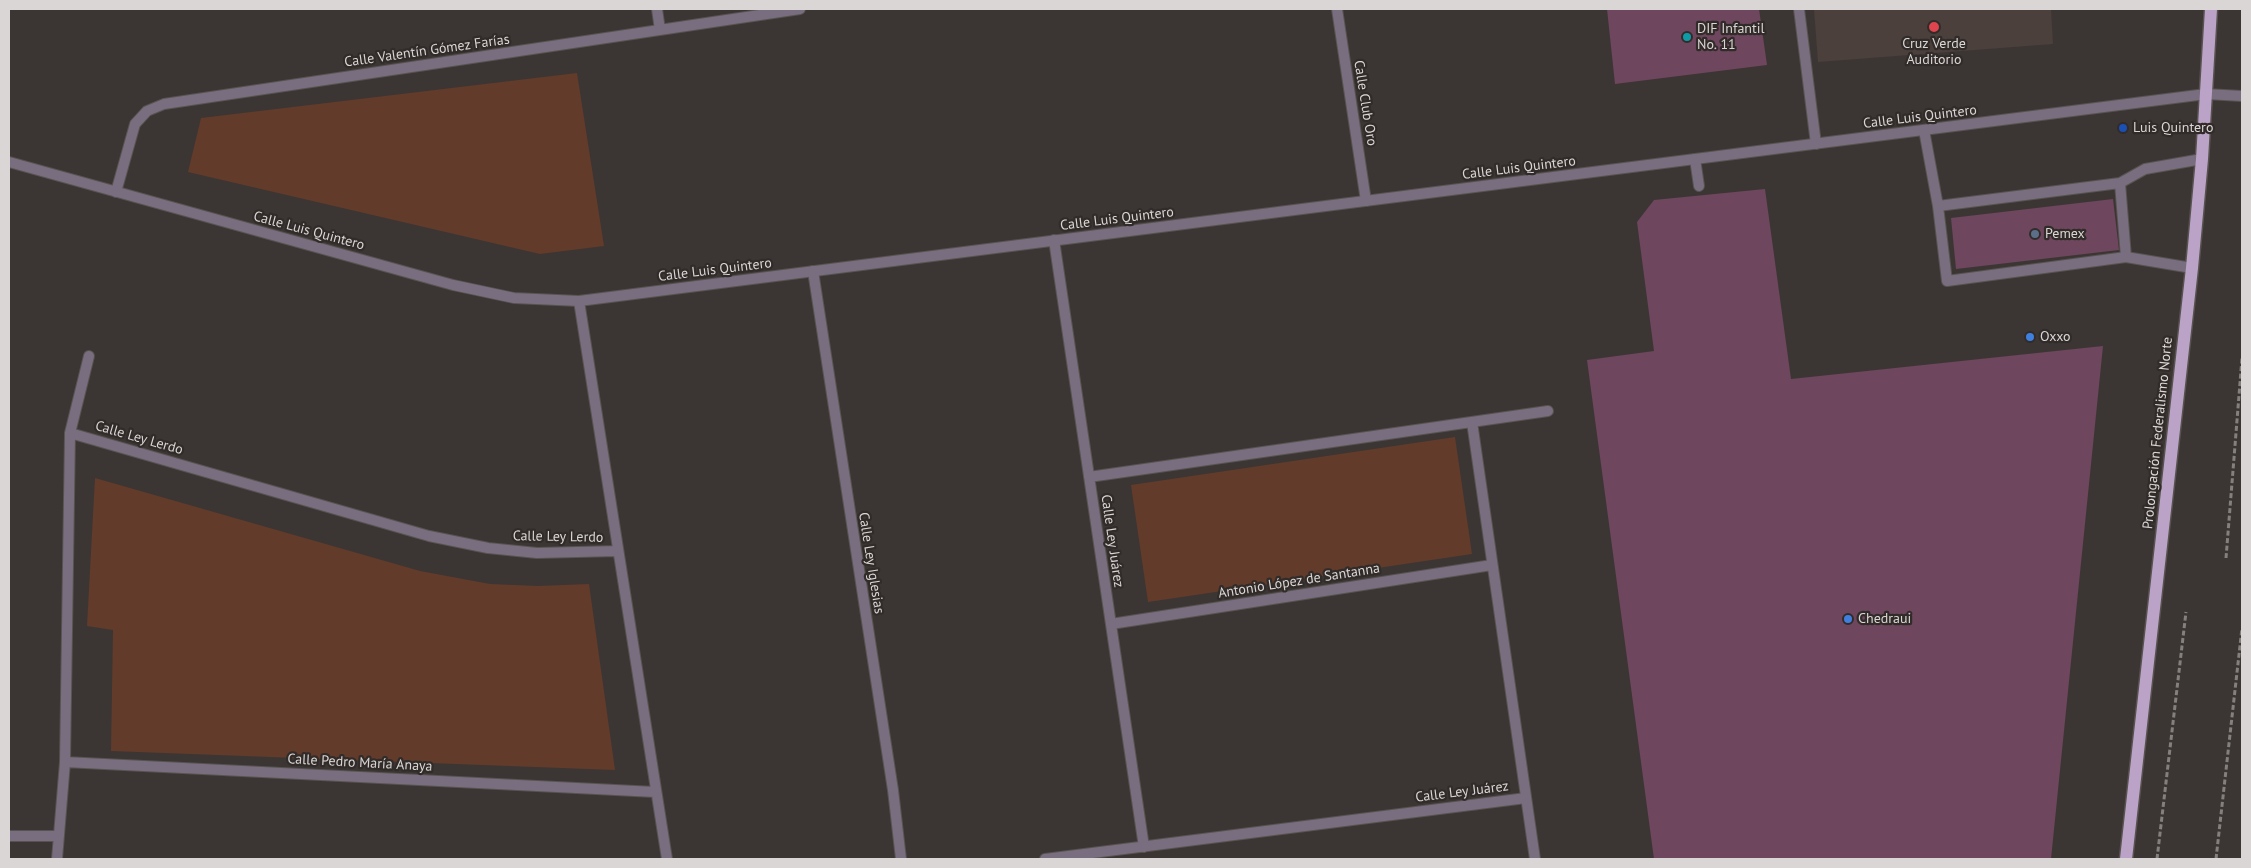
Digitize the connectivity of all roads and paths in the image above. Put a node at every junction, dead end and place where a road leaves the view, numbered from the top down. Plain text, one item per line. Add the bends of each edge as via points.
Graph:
1 (657, 9) edge
2 (800, 9) edge
3 (1337, 9) edge
4 (1799, 9) edge
5 (2212, 9) edge
6 (660, 30) junction
7 (2206, 94) junction
8 (2242, 96) edge
9 (1924, 130) junction
10 (1816, 144) junction
11 (1695, 159) junction
12 (2202, 159) junction
13 (9, 162) edge
14 (2120, 183) junction
15 (1699, 186) dead end
16 (116, 192) junction
17 (1366, 201) junction
18 (1938, 206) junction
19 (1054, 240) junction
20 (2126, 257) junction
21 (2192, 268) junction
22 (813, 271) junction
23 (579, 301) junction
24 (89, 356) dead end
25 (2242, 358) edge
26 (1548, 411) dead end
27 (1472, 422) junction
28 (70, 433) junction
29 (1089, 477) junction
30 (617, 551) junction
31 (2226, 558) dead end
32 (1492, 564) junction
33 (2186, 612) dead end
34 (1111, 624) junction
35 (2242, 628) edge
36 (65, 762) junction
37 (655, 792) junction
38 (1526, 798) junction
39 (9, 836) edge
40 (58, 836) junction
41 (1144, 846) junction
42 (57, 859) edge
43 (667, 859) edge
44 (900, 859) edge
45 (1045, 859) edge
46 (1535, 859) edge
47 (2126, 859) edge
48 (2157, 859) edge
49 (2216, 859) edge

1 - 6 street
2 - 6 street, Calle Valentín Gómez Farías
3 - 17 street, Calle Club Oro
4 - 10 street
5 - 7 main road, Prolongación Federalismo Norte
6 - 16 street, Calle Valentín Gómez Farías via 164,104 147,111 135,124
7 - 8 street, Calle Luis Quintero
7 - 9 street, Calle Luis Quintero
7 - 12 main road, Prolongación Federalismo Norte
9 - 10 street, Calle Luis Quintero
9 - 18 street
10 - 11 street, Calle Luis Quintero
11 - 15 street
11 - 17 street, Calle Luis Quintero
12 - 14 street via 2145,169
12 - 21 main road, Prolongación Federalismo Norte
13 - 16 street, Calle Luis Quintero
14 - 18 street
14 - 20 street
16 - 23 street, Calle Luis Quintero via 453,285 514,298
17 - 19 street, Calle Luis Quintero
18 - 20 street via 1947,281
19 - 22 street, Calle Luis Quintero
19 - 29 street, Calle Ley Juárez
20 - 21 street
21 - 47 main road, Prolongación Federalismo Norte
22 - 23 street, Calle Luis Quintero
22 - 44 street, Calle Ley Iglesias via 893,790
23 - 30 street, Calle Ley Lerdo
24 - 28 street
25 - 31 path
26 - 27 street
27 - 29 street
27 - 32 street, Calle Ley Juárez
28 - 30 street, Calle Ley Lerdo via 429,536 488,548 537,553
28 - 36 street
29 - 34 street, Calle Ley Juárez
30 - 37 street, Calle Ley Lerdo
32 - 34 street, Antonio López de Santanna
32 - 38 street, Calle Ley Juárez
33 - 48 path
34 - 41 street, Calle Ley Juárez
35 - 49 path
36 - 37 street, Calle Pedro María Anaya
36 - 40 street
37 - 43 street, Calle Ley Lerdo
38 - 41 street, Calle Ley Juárez
38 - 46 street
39 - 40 street
40 - 42 street
41 - 45 street, Calle Ley Juárez

